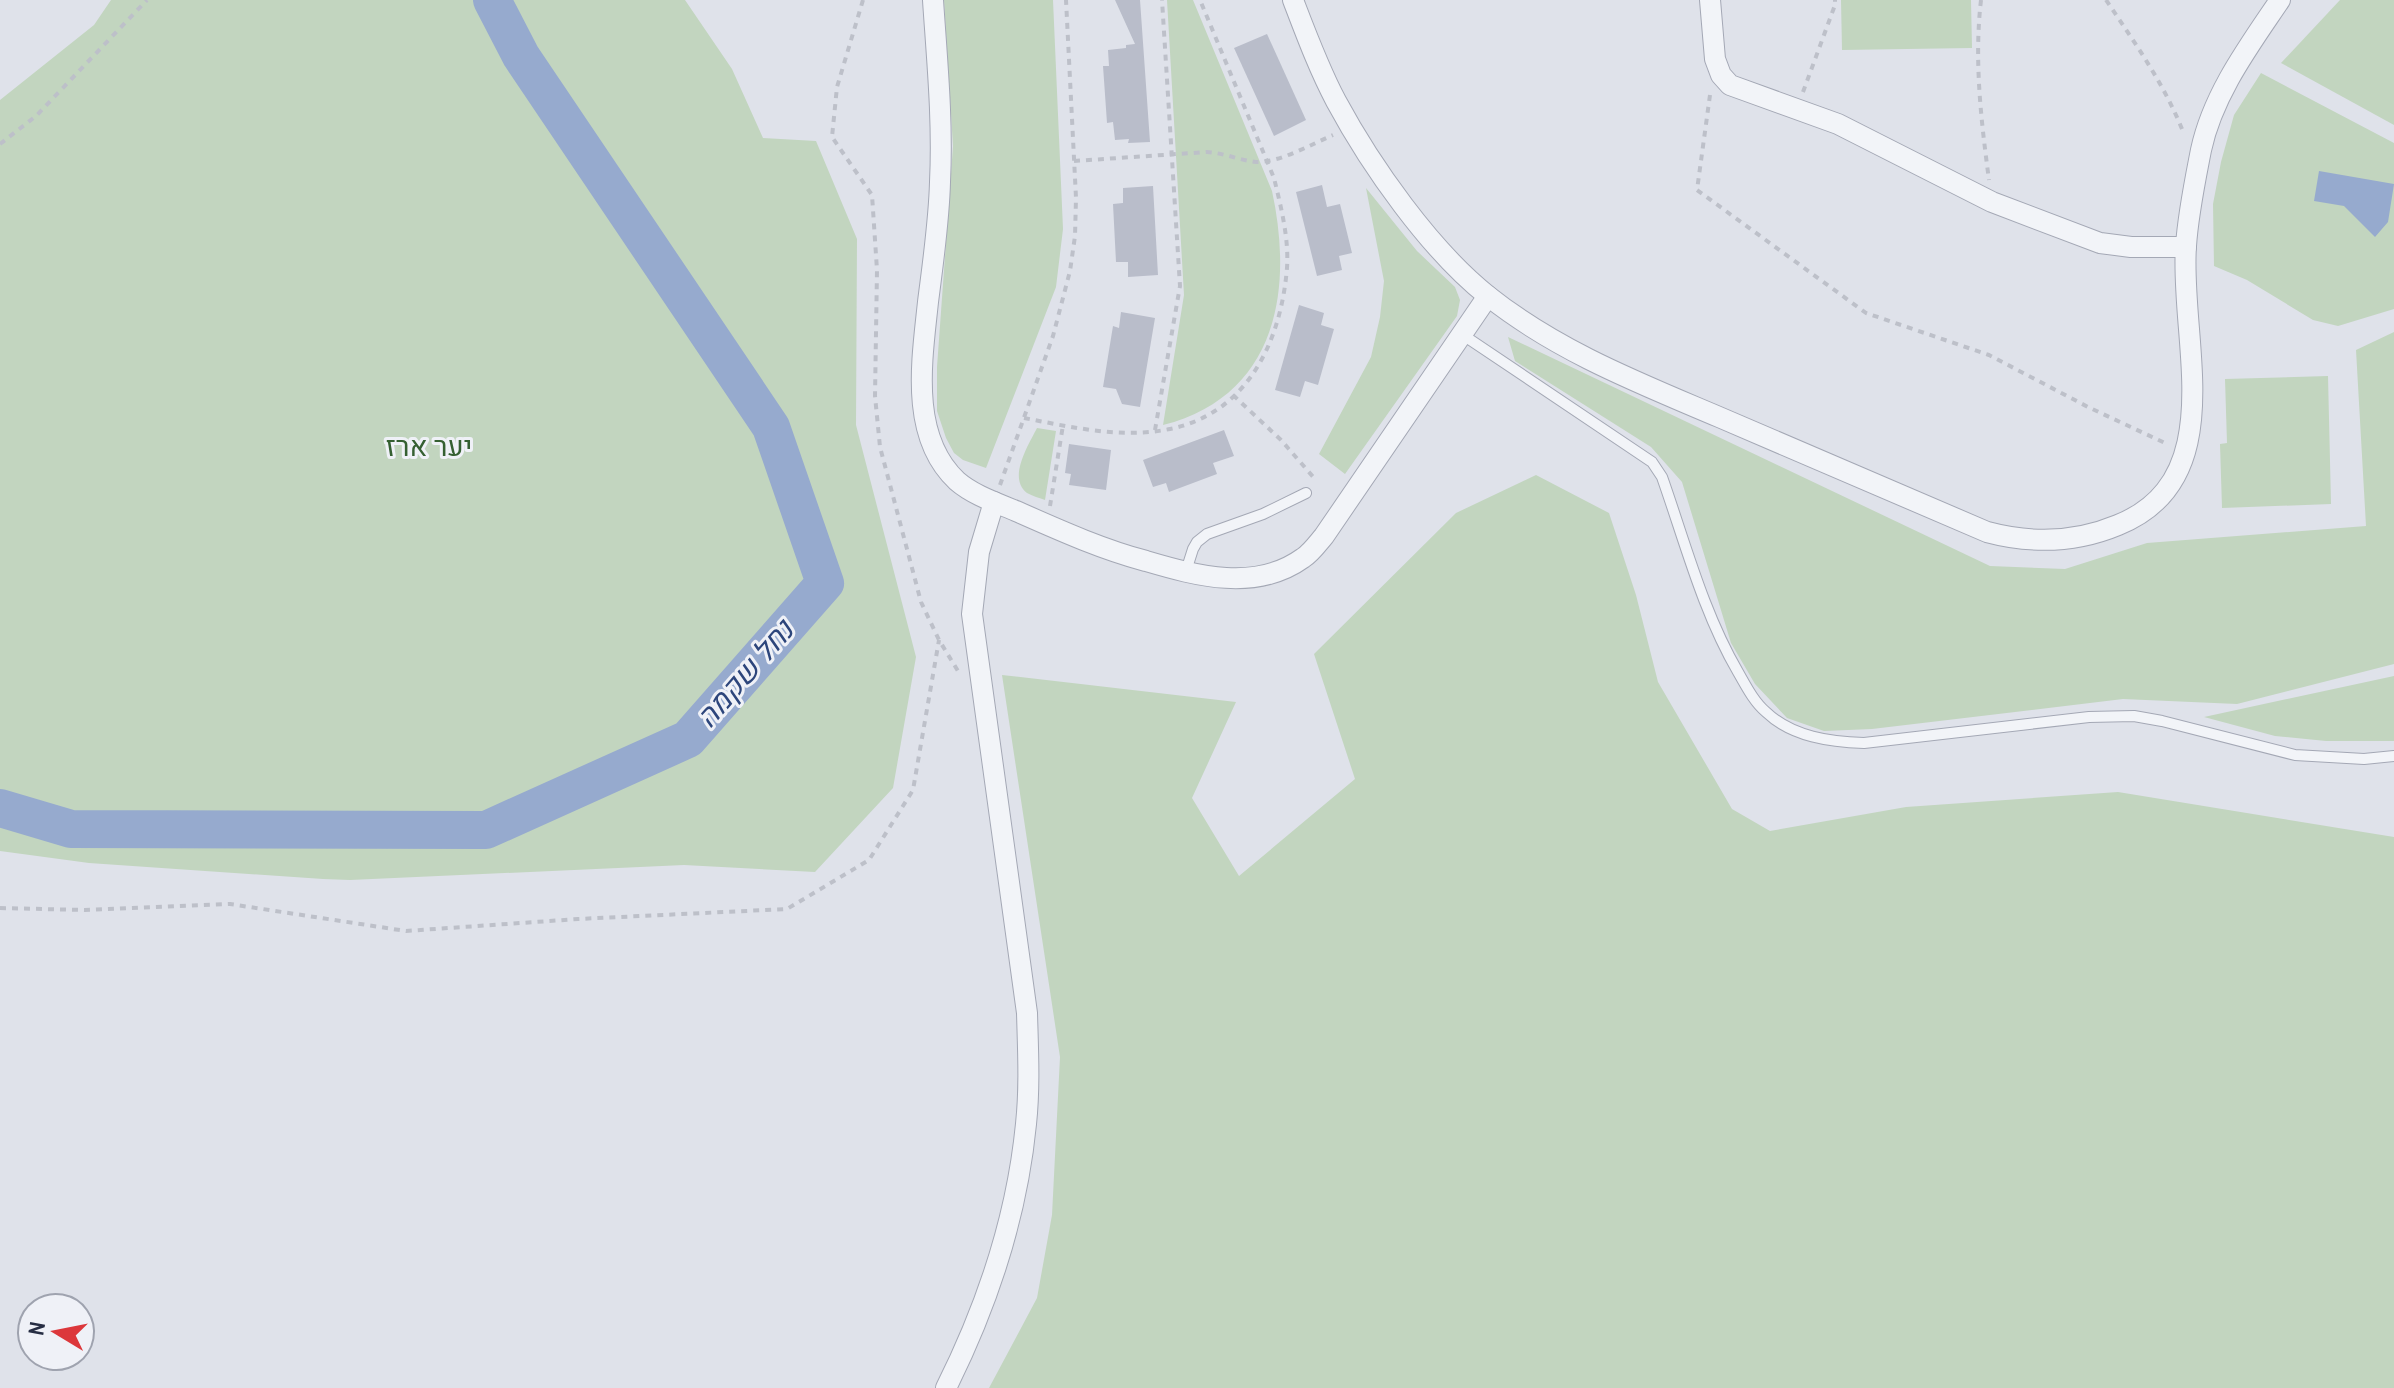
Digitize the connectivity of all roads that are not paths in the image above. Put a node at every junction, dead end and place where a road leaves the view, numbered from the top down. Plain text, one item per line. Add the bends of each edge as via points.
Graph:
1 (933, 0) edge
2 (1293, 0) edge
3 (1710, 0) edge
4 (2280, 0) edge
5 (2186, 247) junction
6 (1488, 296) junction
7 (1463, 335) junction
8 (1306, 493) dead end
9 (994, 502) junction
10 (1186, 571) junction
11 (2394, 756) edge
12 (946, 1388) edge

1 - 9 street via 940,184 921,389 934,448 958,482
2 - 6 street via 1335,100 1400,200
3 - 5 street via 1715,59 1730,85 1838,124 1992,202 2100,243
4 - 5 street via 2215,107 2202,146
5 - 6 street via 2193,398 2180,472 2162,497 2135,518 2107,530 2042,541 1987,532 1605,368
6 - 7 street
7 - 10 street via 1341,513 1304,558 1243,579
7 - 11 lane via 1652,462 1729,657 1747,689 1785,726 1814,737 1864,743 2134,716 2295,755
8 - 10 lane via 1207,534 1193,549
9 - 10 street via 1122,555
9 - 12 street via 979,552 972,614 1027,1013 1029,1075 1023,1149 1009,1220 982,1308

